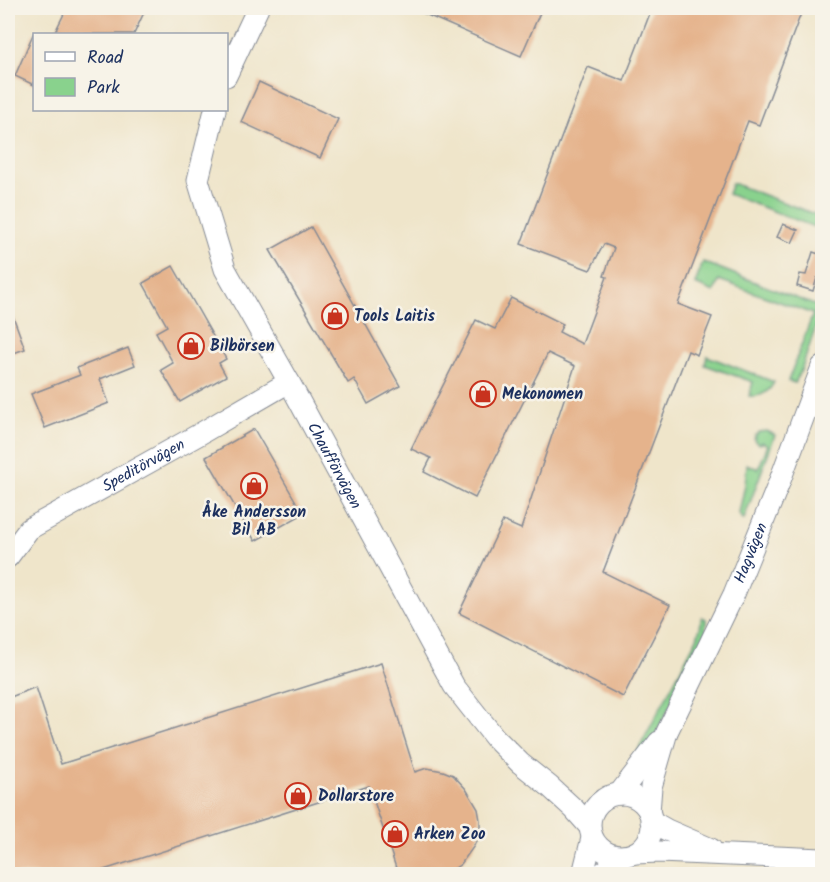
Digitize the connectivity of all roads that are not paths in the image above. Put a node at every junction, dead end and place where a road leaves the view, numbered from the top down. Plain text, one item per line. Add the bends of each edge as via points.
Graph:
1 (258, 8) edge
2 (228, 72) edge
3 (215, 111) edge
4 (822, 367) edge
5 (290, 382) junction
6 (8, 557) edge
7 (667, 732) junction
8 (549, 786) junction
9 (612, 796) junction
10 (650, 816) junction
11 (591, 832) junction
12 (629, 855) junction
13 (725, 855) junction
14 (822, 859) edge
15 (583, 874) edge
16 (601, 874) edge

1 - 2 street
3 - 5 street, Chaufförvägen via 198,180 225,269
4 - 7 street, Hagvägen via 734,594
5 - 6 street, Speditörvägen via 29,530
5 - 8 street, Chaufförvägen via 454,686 500,743
7 - 9 street, Hagvägen
7 - 10 street, Hagvägen via 651,787
8 - 9 street, Chaufförvägen
8 - 11 street, Chaufförvägen
9 - 10 street via 635,797
9 - 11 street via 593,810
10 - 12 street via 650,838 644,847
10 - 13 street via 667,830
11 - 12 street via 603,851 613,856
11 - 15 street
12 - 13 street
12 - 16 street
13 - 14 street

